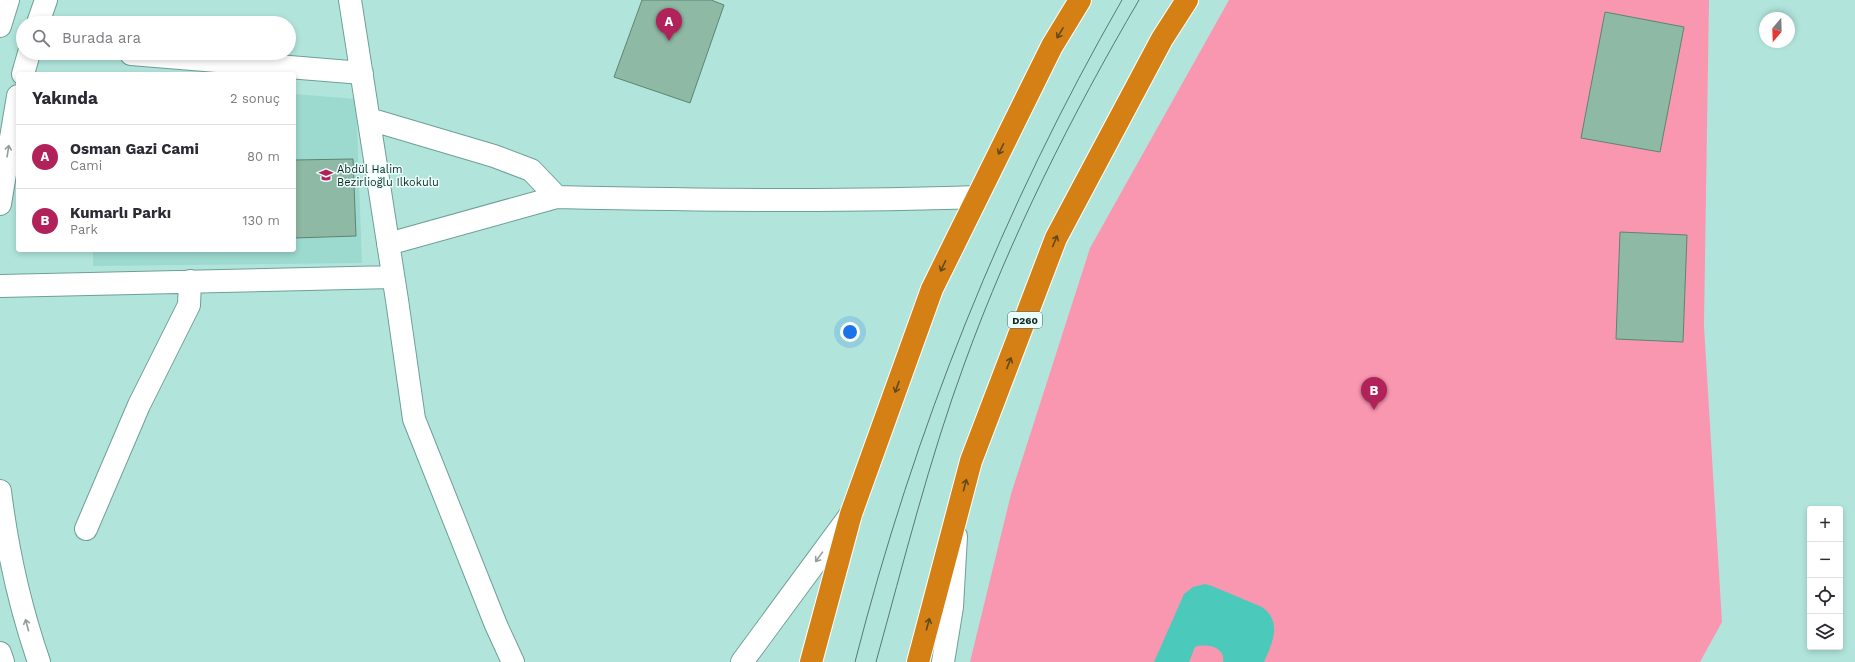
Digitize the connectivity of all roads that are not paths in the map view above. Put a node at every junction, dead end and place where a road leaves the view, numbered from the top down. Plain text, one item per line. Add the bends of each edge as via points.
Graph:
1 (8, 0) edge
2 (46, 0) edge
3 (350, 0) edge
4 (1080, 0) edge
5 (1187, 0) edge
6 (40, 16) edge
7 (0, 26) edge
8 (26, 60) edge
9 (204, 60) edge
10 (23, 72) edge
11 (362, 73) junction
12 (16, 108) edge
13 (369, 119) junction
14 (557, 197) junction
15 (977, 197) junction
16 (0, 204) edge
17 (388, 244) junction
18 (393, 277) junction
19 (190, 281) junction
20 (0, 286) edge
21 (0, 491) edge
22 (851, 514) junction
23 (957, 514) junction
24 (86, 529) dead end
25 (0, 653) edge
26 (3, 662) edge
27 (39, 662) edge
28 (514, 662) edge
29 (742, 662) edge
30 (811, 662) edge
31 (918, 662) edge
32 (943, 662) edge

1 - 7 street
2 - 6 street
3 - 11 street
4 -> 15 highway via 1052,46
23 -> 5 highway, D260 via 971,461 1056,238 1162,39
8 - 10 street
9 - 11 street
11 - 13 street
16 -> 12 street
13 - 14 street via 494,156 531,170
13 - 17 street
14 - 15 street via 887,201
14 - 17 street
15 -> 22 highway via 932,289
17 - 18 street
18 - 19 street
18 - 28 street via 414,419 496,625
19 - 20 street
19 - 24 street via 189,306 139,405
27 -> 21 street via 27,628
22 -> 29 street
22 - 30 highway
31 -> 23 highway, D260
23 - 32 street via 952,607
25 - 26 street

